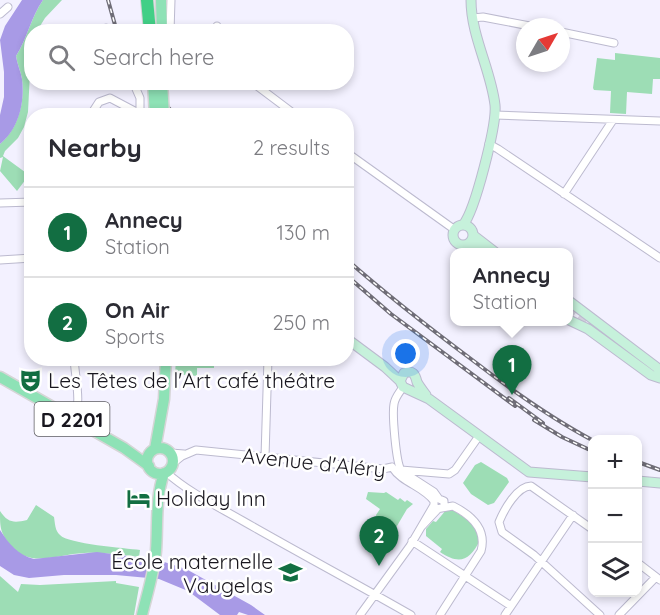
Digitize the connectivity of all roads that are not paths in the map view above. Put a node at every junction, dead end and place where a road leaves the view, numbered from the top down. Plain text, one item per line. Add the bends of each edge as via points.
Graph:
1 (147, 0) edge
2 (153, 0) edge
3 (161, 0) edge
4 (171, 0) edge
5 (471, 0) edge
6 (8, 7) dead end
7 (0, 14) edge
8 (473, 18) junction
9 (516, 23) edge
10 (150, 24) edge
11 (152, 24) edge
12 (162, 24) edge
13 (170, 24) edge
14 (570, 34) edge
15 (614, 43) dead end
16 (136, 90) edge
17 (153, 90) edge
18 (162, 90) edge
19 (263, 90) edge
20 (95, 108) edge
21 (129, 108) edge
22 (141, 108) edge
23 (155, 108) edge
24 (164, 108) edge
25 (286, 108) edge
26 (495, 115) junction
27 (613, 120) junction
28 (660, 121) edge
29 (489, 144) junction
30 (354, 157) edge
31 (564, 194) junction
32 (24, 202) edge
33 (0, 203) edge
34 (466, 233) junction
35 (480, 248) edge
36 (489, 248) edge
37 (24, 258) edge
38 (660, 258) edge
39 (0, 260) edge
40 (573, 304) edge
41 (573, 317) edge
42 (573, 322) edge
43 (601, 332) tunnel mouth
44 (354, 344) edge
45 (75, 366) edge
46 (166, 366) edge
47 (268, 366) edge
48 (660, 370) edge
49 (0, 377) edge
50 (660, 378) edge
51 (407, 382) junction
52 (164, 399) junction
53 (70, 418) junction
54 (479, 436) junction
55 (395, 447) junction
56 (124, 448) junction
57 (153, 450) junction
58 (265, 457) junction
59 (169, 463) junction
60 (392, 467) junction
61 (150, 468) junction
62 (401, 470) junction
63 (588, 477) edge
64 (642, 481) edge
65 (660, 483) edge
66 (438, 504) junction
67 (157, 508) junction
68 (573, 515) junction
69 (588, 526) edge
70 (411, 541) junction
71 (540, 561) junction
72 (642, 566) edge
73 (465, 576) junction
74 (658, 579) edge
75 (374, 595) junction
76 (511, 606) junction
77 (142, 615) edge
78 (360, 615) edge
79 (411, 615) edge
80 (440, 615) edge
81 (505, 615) edge
82 (600, 615) edge
83 (619, 615) edge

1 - 10 highway
2 - 11 main road
3 - 12 main road
4 - 13 street
5 - 8 main road
6 - 7 street
8 - 9 street
8 - 26 main road
14 - 15 street
16 - 22 street
17 - 23 main road, bridge
18 - 24 main road, bridge
19 - 25 street
20 - 21 street via 110,98
26 - 27 street
26 - 29 main road
27 - 28 street
27 - 31 street
29 - 31 street
29 - 34 main road via 477,210
30 - 34 street
31 - 38 street
32 - 33 street
34 - 35 main road
34 - 36 main road
37 - 39 street
40 - 48 main road
41 - 43 main road
42 - 50 main road
44 - 51 main road
45 - 53 street via 77,413
46 - 52 main road
47 - 58 street
49 - 53 main road, D 2201
51 - 54 main road
51 - 55 street via 394,404
52 - 57 main road
52 - 59 main road via 164,444
53 - 56 main road, D 2201
54 - 62 street, Avenue d'Aléry via 452,473
54 - 63 main road via 529,472
55 - 60 street
55 - 62 street
56 - 57 main road, D 2201
56 - 61 main road, D 2201
57 - 59 main road
57 - 61 main road via 148,458
58 - 59 street, Avenue d'Aléry via 196,450
58 - 60 street, Avenue d'Aléry
59 - 61 main road via 157,473
59 - 67 main road
59 - 75 street via 184,486
60 - 66 street, Avenue d'Aléry
61 - 67 main road
62 - 66 street, Avenue d'Aléry via 434,492
64 - 65 main road
66 - 70 street
66 - 73 street via 454,507 480,529 482,546
67 - 77 main road
68 - 69 street
68 - 71 street
68 - 71 street via 531,486 520,490 499,526
70 - 73 street
70 - 75 street
71 - 76 street
71 - 82 street
72 - 74 street
73 - 76 street
73 - 80 street
74 - 83 street
75 - 78 street
75 - 79 street
76 - 81 street

